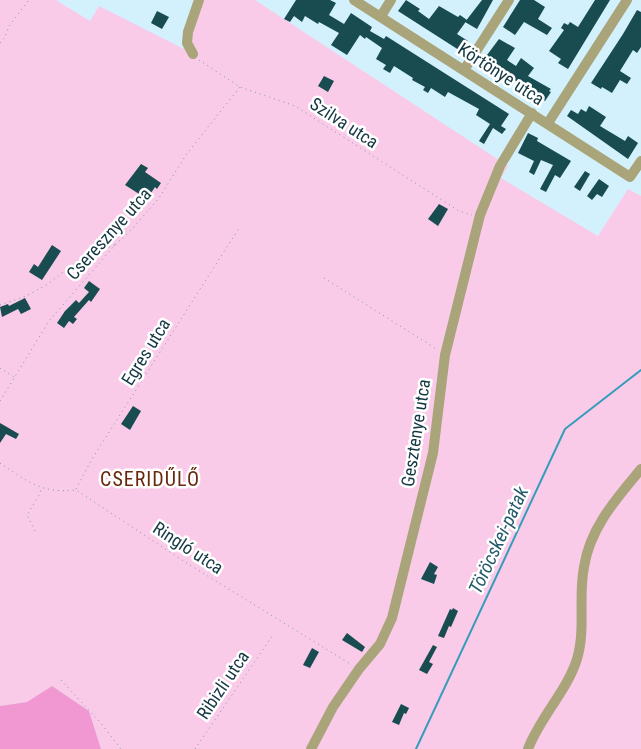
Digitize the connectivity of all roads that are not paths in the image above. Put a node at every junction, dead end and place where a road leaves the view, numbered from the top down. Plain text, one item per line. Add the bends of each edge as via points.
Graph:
1 (199, 0) edge
2 (354, 0) edge
3 (391, 0) edge
4 (509, 0) edge
5 (627, 0) edge
6 (381, 16) junction
7 (193, 54) road end
8 (464, 70) junction
9 (532, 113) junction
10 (548, 123) junction
11 (641, 161) edge
12 (641, 470) edge
13 (311, 749) edge
14 (528, 749) edge

1 - 7 street via 188,32 187,43
2 - 6 street, Körtönye utca
3 - 6 street
4 - 8 street
5 - 10 street
6 - 8 street, Körtönye utca
8 - 9 street, Körtönye utca
9 - 10 street, Körtönye utca
9 - 13 street, Gesztenye utca via 500,166 480,215 445,355 433,454 392,618 380,644 333,707
10 - 11 street, Körtönye utca via 630,177
12 - 14 street via 600,522 590,545 583,568 578,655 574,668

